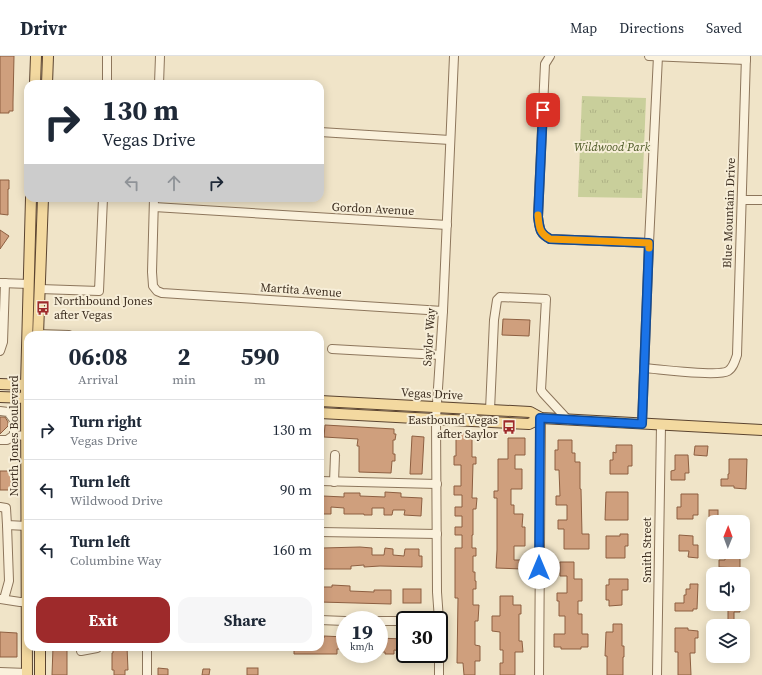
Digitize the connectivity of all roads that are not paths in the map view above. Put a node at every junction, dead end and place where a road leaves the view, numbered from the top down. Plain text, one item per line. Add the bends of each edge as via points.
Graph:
1 (36, 56) edge
2 (48, 56) edge
3 (108, 56) edge
4 (160, 56) edge
5 (454, 56) edge
6 (649, 56) edge
7 (658, 56) edge
8 (549, 58) edge
9 (746, 58) edge
10 (35, 80) edge
11 (47, 80) edge
12 (106, 80) edge
13 (159, 80) edge
14 (324, 132) edge
15 (450, 140) junction
16 (742, 200) junction
17 (762, 200) edge
18 (31, 202) edge
19 (43, 202) edge
20 (102, 202) edge
21 (154, 202) edge
22 (154, 208) junction
23 (447, 225) junction
24 (649, 243) junction
25 (3, 283) edge
26 (29, 284) junction
27 (40, 290) junction
28 (444, 311) junction
29 (28, 331) edge
30 (38, 331) edge
31 (332, 349) dead end
32 (0, 351) edge
33 (440, 355) junction
34 (644, 368) junction
35 (0, 384) edge
36 (24, 385) edge
37 (0, 397) edge
38 (24, 397) edge
39 (324, 401) edge
40 (437, 407) junction
41 (490, 410) junction
42 (0, 411) edge
43 (324, 413) edge
44 (540, 418) junction
45 (436, 419) junction
46 (568, 420) junction
47 (642, 424) junction
48 (661, 425) junction
49 (762, 430) edge
50 (14, 435) junction
51 (24, 436) edge
52 (0, 440) edge
53 (335, 455) dead end
54 (324, 481) edge
55 (334, 482) junction
56 (437, 484) junction
57 (0, 507) edge
58 (7, 525) junction
59 (24, 526) edge
60 (324, 532) edge
61 (437, 534) junction
62 (2, 599) edge
63 (24, 602) edge
64 (438, 611) edge
65 (324, 620) edge
66 (336, 621) edge
67 (28, 651) edge
68 (40, 651) edge
69 (147, 651) edge
70 (439, 663) edge
71 (0, 672) edge
72 (28, 674) edge
73 (40, 675) edge
74 (147, 675) edge
75 (439, 675) edge
76 (539, 675) edge
77 (657, 675) edge

1 - 10 main road
2 - 11 main road
3 - 12 street
4 - 13 street
5 - 15 street, Saylor Way
6 - 7 street
7 - 9 street
7 - 24 street
8 - 24 street via 545,64 538,217 540,231 550,239
9 - 16 street, Blue Mountain Drive
14 - 15 street
15 - 23 street, Saylor Way
16 - 17 street
16 - 34 street, Blue Mountain Drive via 737,355 733,366 726,372 712,373
18 - 26 main road, North Jones Boulevard
19 - 27 main road
20 - 27 street via 99,291
21 - 22 street
22 - 23 street, Gordon Avenue
22 - 28 street, Martita Avenue via 153,286 162,293
23 - 28 street, Saylor Way
24 - 34 street
25 - 26 street
25 - 32 street via 3,342
26 - 29 main road, North Jones Boulevard
27 - 30 main road
28 - 33 street, Saylor Way
31 - 33 street
33 - 40 street, Saylor Way
34 - 47 street
35 - 36 main road
37 - 38 main road
39 - 40 main road, Vegas Drive
40 - 41 main road, Vegas Drive
40 - 45 street, Saylor Way
41 - 44 main road, Vegas Drive via 530,412
41 - 46 street via 497,300 546,299 541,390
42 - 50 street via 8,412 14,420
43 - 45 main road, Vegas Drive
44 - 45 main road, Vegas Drive via 529,424
44 - 46 main road, Vegas Drive
44 - 76 street
45 - 56 street, Saylor Way
46 - 47 main road, Vegas Drive
47 - 48 main road, Vegas Drive
48 - 49 main road, Vegas Drive
48 - 77 street, Smith Street
50 - 51 street
50 - 52 street via 7,440
53 - 55 street
54 - 55 street
55 - 56 street
56 - 61 street, Saylor Way
57 - 58 street via 6,508
58 - 59 street
58 - 62 street via 9,581
60 - 61 street
61 - 64 street, Saylor Way
62 - 63 street
65 - 66 street
67 - 72 main road, North Jones Boulevard
68 - 73 main road
69 - 74 street
70 - 75 street
71 - 72 street

